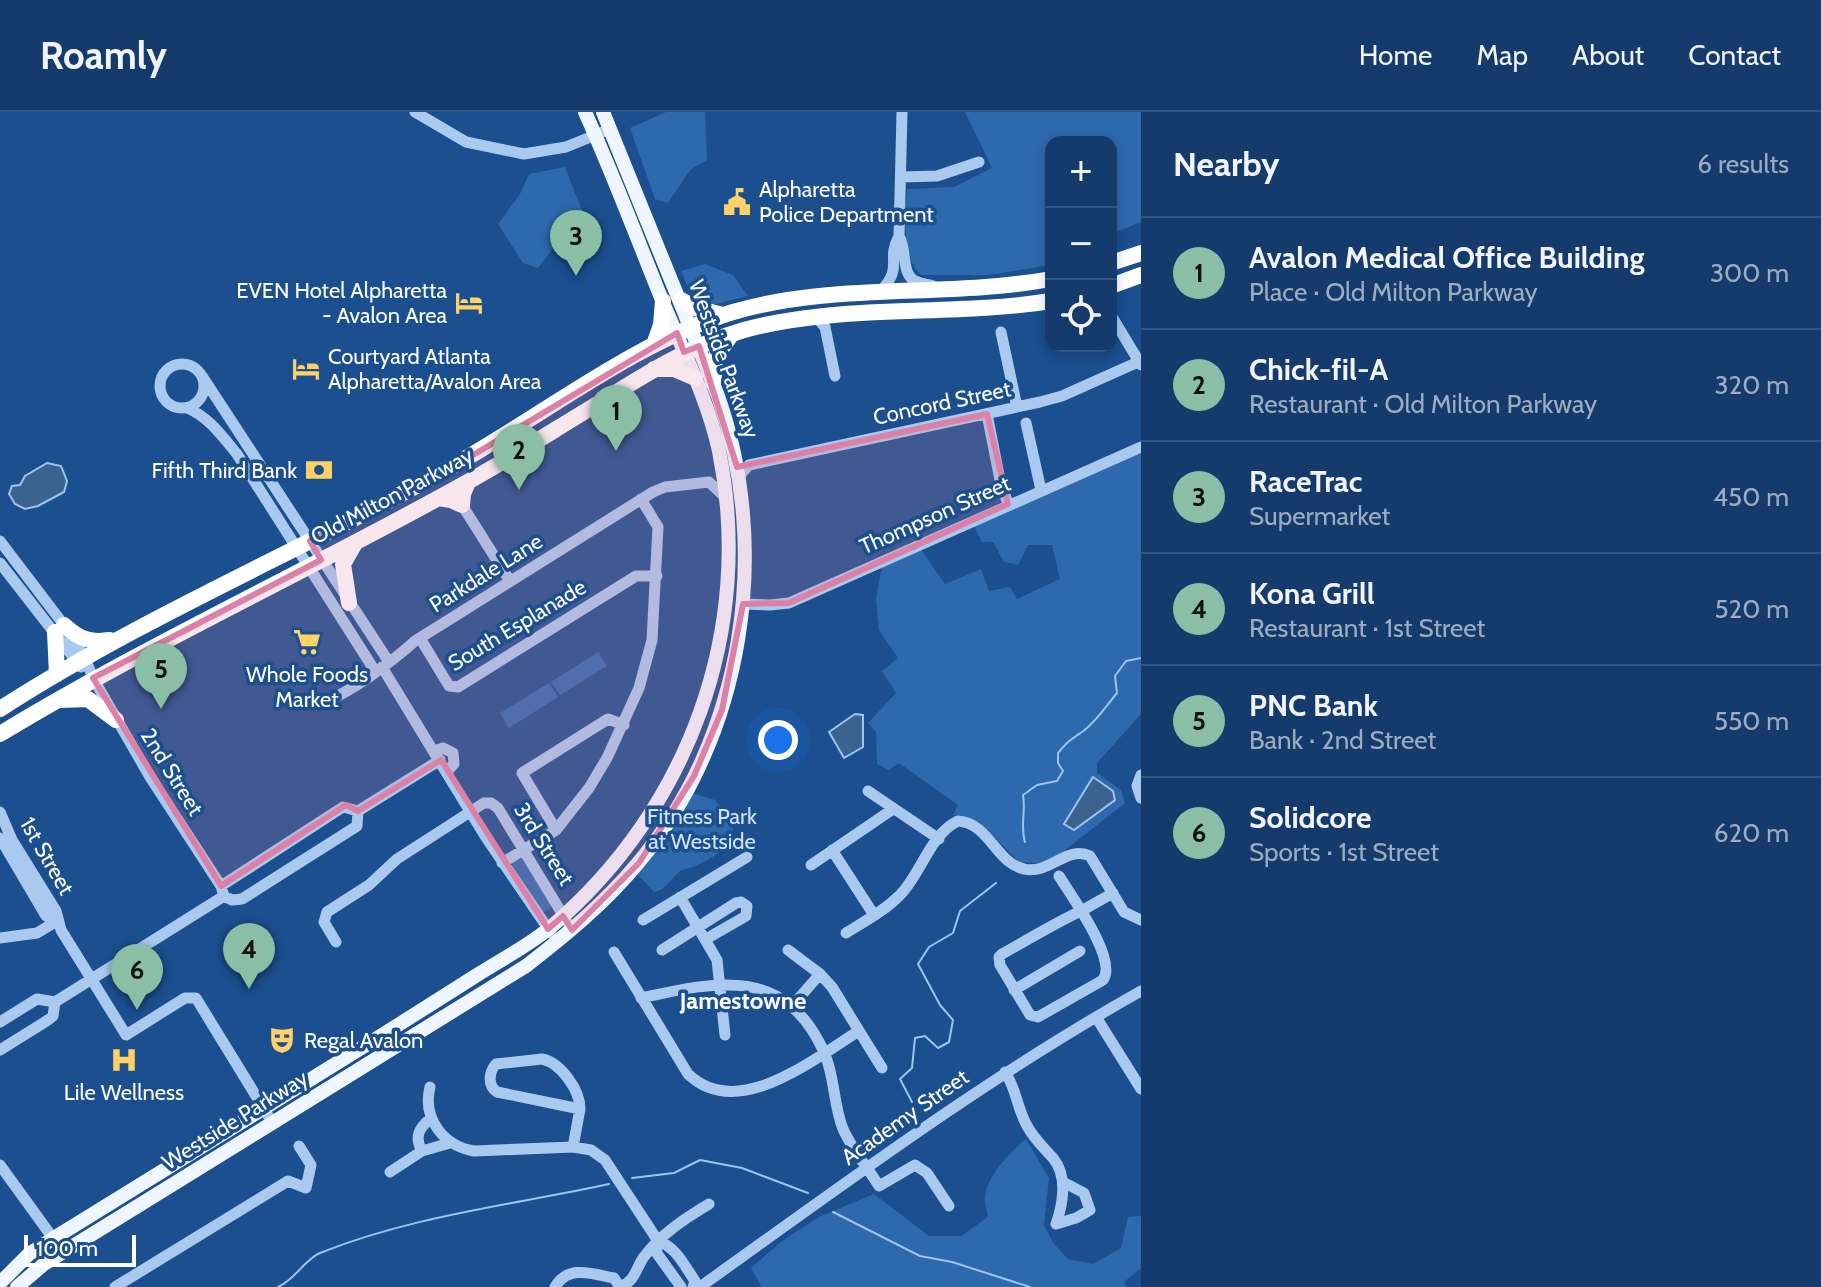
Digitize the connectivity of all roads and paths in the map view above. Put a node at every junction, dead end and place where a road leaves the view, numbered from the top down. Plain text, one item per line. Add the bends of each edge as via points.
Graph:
1 (415, 112) edge
2 (585, 112) edge
3 (603, 112) edge
4 (902, 112) edge
5 (610, 129) junction
6 (595, 135) junction
7 (979, 162) dead end
8 (901, 177) junction
9 (899, 236) junction
10 (1141, 253) edge
11 (1117, 261) edge
12 (1141, 275) edge
13 (1045, 280) edge
14 (1117, 284) edge
15 (942, 289) junction
16 (879, 293) junction
17 (681, 300) junction
18 (663, 301) junction
19 (1045, 302) edge
20 (725, 315) junction
21 (825, 320) junction
22 (1117, 325) edge
23 (684, 330) junction
24 (1001, 332) dead end
25 (731, 335) junction
26 (654, 345) junction
27 (692, 349) junction
28 (1140, 364) edge
29 (653, 369) junction
30 (202, 376) junction
31 (835, 376) dead end
32 (695, 378) junction
33 (713, 383) junction
34 (1017, 407) junction
35 (187, 408) junction
36 (987, 414) junction
37 (1026, 423) dead end
38 (1141, 447) edge
39 (720, 456) junction
40 (742, 462) junction
41 (468, 482) junction
42 (709, 482) junction
43 (1041, 490) junction
44 (725, 497) junction
45 (438, 498) junction
46 (641, 499) junction
47 (1008, 504) junction
48 (462, 505) junction
49 (727, 529) junction
50 (0, 541) edge
51 (357, 541) junction
52 (309, 554) junction
53 (0, 563) edge
54 (657, 576) junction
55 (510, 581) junction
56 (349, 603) junction
57 (743, 604) junction
58 (59, 629) junction
59 (420, 638) junction
60 (120, 639) junction
61 (81, 660) junction
62 (382, 667) junction
63 (57, 674) junction
64 (93, 678) junction
65 (54, 700) junction
66 (289, 701) dead end
67 (0, 709) edge
68 (116, 720) junction
69 (624, 725) junction
70 (0, 734) edge
71 (441, 761) junction
72 (1141, 775) edge
73 (868, 791) dead end
74 (1141, 798) edge
75 (893, 809) junction
76 (358, 811) junction
77 (470, 811) junction
78 (0, 812) edge
79 (556, 830) junction
80 (431, 837) junction
81 (0, 838) edge
82 (939, 839) junction
83 (439, 849) dead end
84 (525, 849) junction
85 (832, 850) junction
86 (747, 857) dead end
87 (502, 863) junction
88 (811, 865) dead end
89 (1059, 876) dead end
90 (223, 891) junction
91 (1113, 893) junction
92 (680, 897) junction
93 (1080, 912) junction
94 (874, 915) junction
95 (563, 916) junction
96 (643, 920) dead end
97 (1141, 920) edge
98 (57, 921) junction
99 (698, 927) junction
100 (572, 930) junction
101 (846, 933) dead end
102 (553, 935) junction
103 (0, 938) edge
104 (706, 939) junction
105 (336, 942) dead end
106 (662, 950) dead end
107 (788, 950) dead end
108 (1080, 951) dead end
109 (614, 952) dead end
110 (820, 974) junction
111 (91, 979) junction
112 (721, 984) junction
113 (1014, 990) junction
114 (1141, 991) edge
115 (641, 998) junction
116 (55, 1002) junction
117 (792, 1006) junction
118 (1096, 1017) junction
119 (0, 1022) edge
120 (859, 1031) junction
121 (725, 1035) dead end
122 (0, 1050) edge
123 (824, 1052) junction
124 (882, 1068) dead end
125 (1005, 1072) junction
126 (430, 1087) dead end
127 (1141, 1089) edge
128 (264, 1108) junction
129 (580, 1109) junction
130 (430, 1119) junction
131 (272, 1122) junction
132 (450, 1143) junction
133 (299, 1146) dead end
134 (573, 1147) junction
135 (422, 1151) junction
136 (0, 1165) edge
137 (867, 1168) junction
138 (390, 1172) dead end
139 (1063, 1182) dead end
140 (709, 1204) dead end
141 (949, 1206) dead end
142 (54, 1238) junction
143 (658, 1241) junction
144 (63, 1252) junction
145 (0, 1283) edge
146 (17, 1287) edge
147 (115, 1287) edge
148 (555, 1287) edge
149 (620, 1287) edge
150 (681, 1287) edge
151 (693, 1287) edge
152 (700, 1287) edge

1 - 6 street via 466,142 507,152 547,152
2 - 6 main road, Westside Parkway
3 - 5 main road, Westside Parkway
4 - 8 street
5 - 6 street
5 - 17 main road, Westside Parkway
6 - 18 main road, Westside Parkway
7 - 8 street via 937,176
8 - 9 street
9 - 15 street via 907,273
9 - 16 street via 893,247 893,279
10 - 11 highway
12 - 14 highway
13 - 15 highway, Old Milton Parkway
15 - 16 highway, Old Milton Parkway
16 - 20 highway, Old Milton Parkway via 779,302
17 - 20 highway
17 - 23 main road, Westside Parkway
18 - 23 main road, Westside Parkway
18 - 26 highway
19 - 21 highway, Old Milton Parkway
20 - 23 highway, Old Milton Parkway
21 - 25 highway, Old Milton Parkway via 778,323
21 - 31 street
22 - 28 street
23 - 26 highway, Old Milton Parkway
23 - 27 main road, Westside Parkway
24 - 34 street
25 - 27 highway, Old Milton Parkway
25 - 33 highway via 716,356
26 - 52 highway, Old Milton Parkway
27 - 29 highway, Old Milton Parkway
27 - 32 main road, Westside Parkway
27 - 33 main road, Westside Parkway
28 - 34 street, Concord Street via 1062,396
29 - 32 highway via 674,369
29 - 41 highway, Old Milton Parkway
30 - 35 street via 202,396
30 - 35 street via 179,364 162,376 162,397 172,407
30 - 52 street
32 - 39 main road, Westside Parkway
33 - 40 main road, Westside Parkway
34 - 36 street, Concord Street
35 - 52 street via 224,437
36 - 40 street, Concord Street
36 - 47 street
37 - 43 street
38 - 43 street, Thompson Street
39 - 42 street
39 - 44 main road, Westside Parkway
40 - 57 main road, Westside Parkway via 738,477
41 - 45 highway, Old Milton Parkway
41 - 48 highway
42 - 44 street
42 - 46 street, Parkdale Lane via 665,487
43 - 47 street, Thompson Street
44 - 49 main road, Westside Parkway
45 - 48 highway
45 - 51 highway, Old Milton Parkway
46 - 54 street via 658,527
46 - 55 street, Parkdale Lane
47 - 57 street, Thompson Street via 789,603
48 - 55 street
49 - 57 main road via 734,546 734,597
49 - 95 main road, Westside Parkway via 724,613 703,710 686,753 645,825 612,868
50 - 58 street
51 - 52 highway, Old Milton Parkway
51 - 56 highway via 343,564
52 - 56 street, 3rd Street
52 - 60 highway, Old Milton Parkway
52 - 62 street, 3rd Street
52 - 64 highway, Old Milton Parkway
53 - 58 street
54 - 59 street, South Esplanade via 636,576 458,687 449,686
54 - 69 street via 652,640
55 - 59 street, Parkdale Lane
56 - 62 street, 3rd Street
57 - 100 main road, Westside Parkway via 726,697 694,776 639,863
58 - 60 highway via 90,642
58 - 61 street, 2nd Street
58 - 63 highway
59 - 62 street, Parkdale Lane
60 - 61 highway, Old Milton Parkway
61 - 63 highway, Old Milton Parkway
61 - 64 street, 2nd Street
62 - 66 street, Parkdale Lane via 324,702
62 - 71 street, 3rd Street
63 - 67 highway, Old Milton Parkway
64 - 65 highway, Old Milton Parkway
64 - 68 street, 2nd Street
65 - 68 highway via 88,699
65 - 70 highway, Old Milton Parkway
68 - 90 street, 2nd Street
69 - 79 street via 589,788
69 - 79 street via 608,719 522,773
71 - 76 street
71 - 77 street, 3rd Street
72 - 74 street
73 - 75 street
75 - 82 street
75 - 85 street
76 - 90 street via 343,807
76 - 90 street via 357,826 242,899 232,900
77 - 80 street
77 - 84 street, 3rd Street via 484,803 495,805
77 - 87 street, 3rd Street
78 - 98 street, 1st Street
79 - 84 street
80 - 83 street
80 - 105 street via 327,912 324,922
81 - 98 street, 1st Street via 46,916
82 - 91 street via 949,826 964,821 1026,870 1082,852 1096,862
82 - 94 street via 900,896
84 - 87 street
84 - 95 street, 3rd Street
85 - 88 street
85 - 94 street
86 - 92 street
87 - 102 street, 3rd Street
89 - 93 street
90 - 111 street
91 - 93 street
91 - 97 street via 1124,912
92 - 96 street
92 - 99 street
93 - 113 street via 1002,954 999,962
93 - 113 street via 1104,954 1108,971 1103,980 1038,1017 1025,1010
94 - 101 street
95 - 100 street, 3rd Street
95 - 102 main road, Westside Parkway
98 - 103 street via 29,935
98 - 111 street, 1st Street
99 - 104 street
99 - 104 street via 736,903 747,906 746,916
99 - 106 street
100 - 102 main road, Westside Parkway
102 - 128 main road, Westside Parkway
102 - 131 main road, Westside Parkway via 482,994
104 - 112 street
107 - 110 street
108 - 113 street
109 - 115 street
110 - 117 street
110 - 120 street
111 - 116 street
111 - 128 street, 1st Street via 126,1035 185,998 196,998
112 - 115 street
112 - 117 street via 759,987
112 - 121 street
114 - 118 street, Academy Street
115 - 123 street via 688,1074 711,1090 768,1086
116 - 119 street via 37,999
116 - 122 street via 53,1016
117 - 123 street
118 - 125 street, Academy Street
118 - 127 street
120 - 123 street
120 - 124 street
123 - 137 street via 844,1130
125 - 137 street, Academy Street
125 - 139 street via 1027,1128 1054,1159
126 - 130 street
128 - 131 street, 1st Street
128 - 142 main road, Westside Parkway
129 - 129 street via 552,1061 501,1062 493,1068 490,1084 497,1092
129 - 134 street
130 - 132 street
130 - 135 street via 417,1135
131 - 144 main road, Westside Parkway
132 - 134 street via 474,1151
132 - 135 street
133 - 147 street via 311,1165 306,1188 288,1181
134 - 143 street via 605,1160
135 - 138 street
136 - 142 street
137 - 141 street via 879,1186 906,1168 922,1167
137 - 152 street, Academy Street
140 - 143 street
142 - 144 street
142 - 145 main road, Westside Parkway
143 - 149 street via 632,1281
143 - 150 street via 656,1252
143 - 151 street via 670,1245 695,1281
144 - 146 main road, Westside Parkway
148 - 149 street via 579,1271 614,1278

